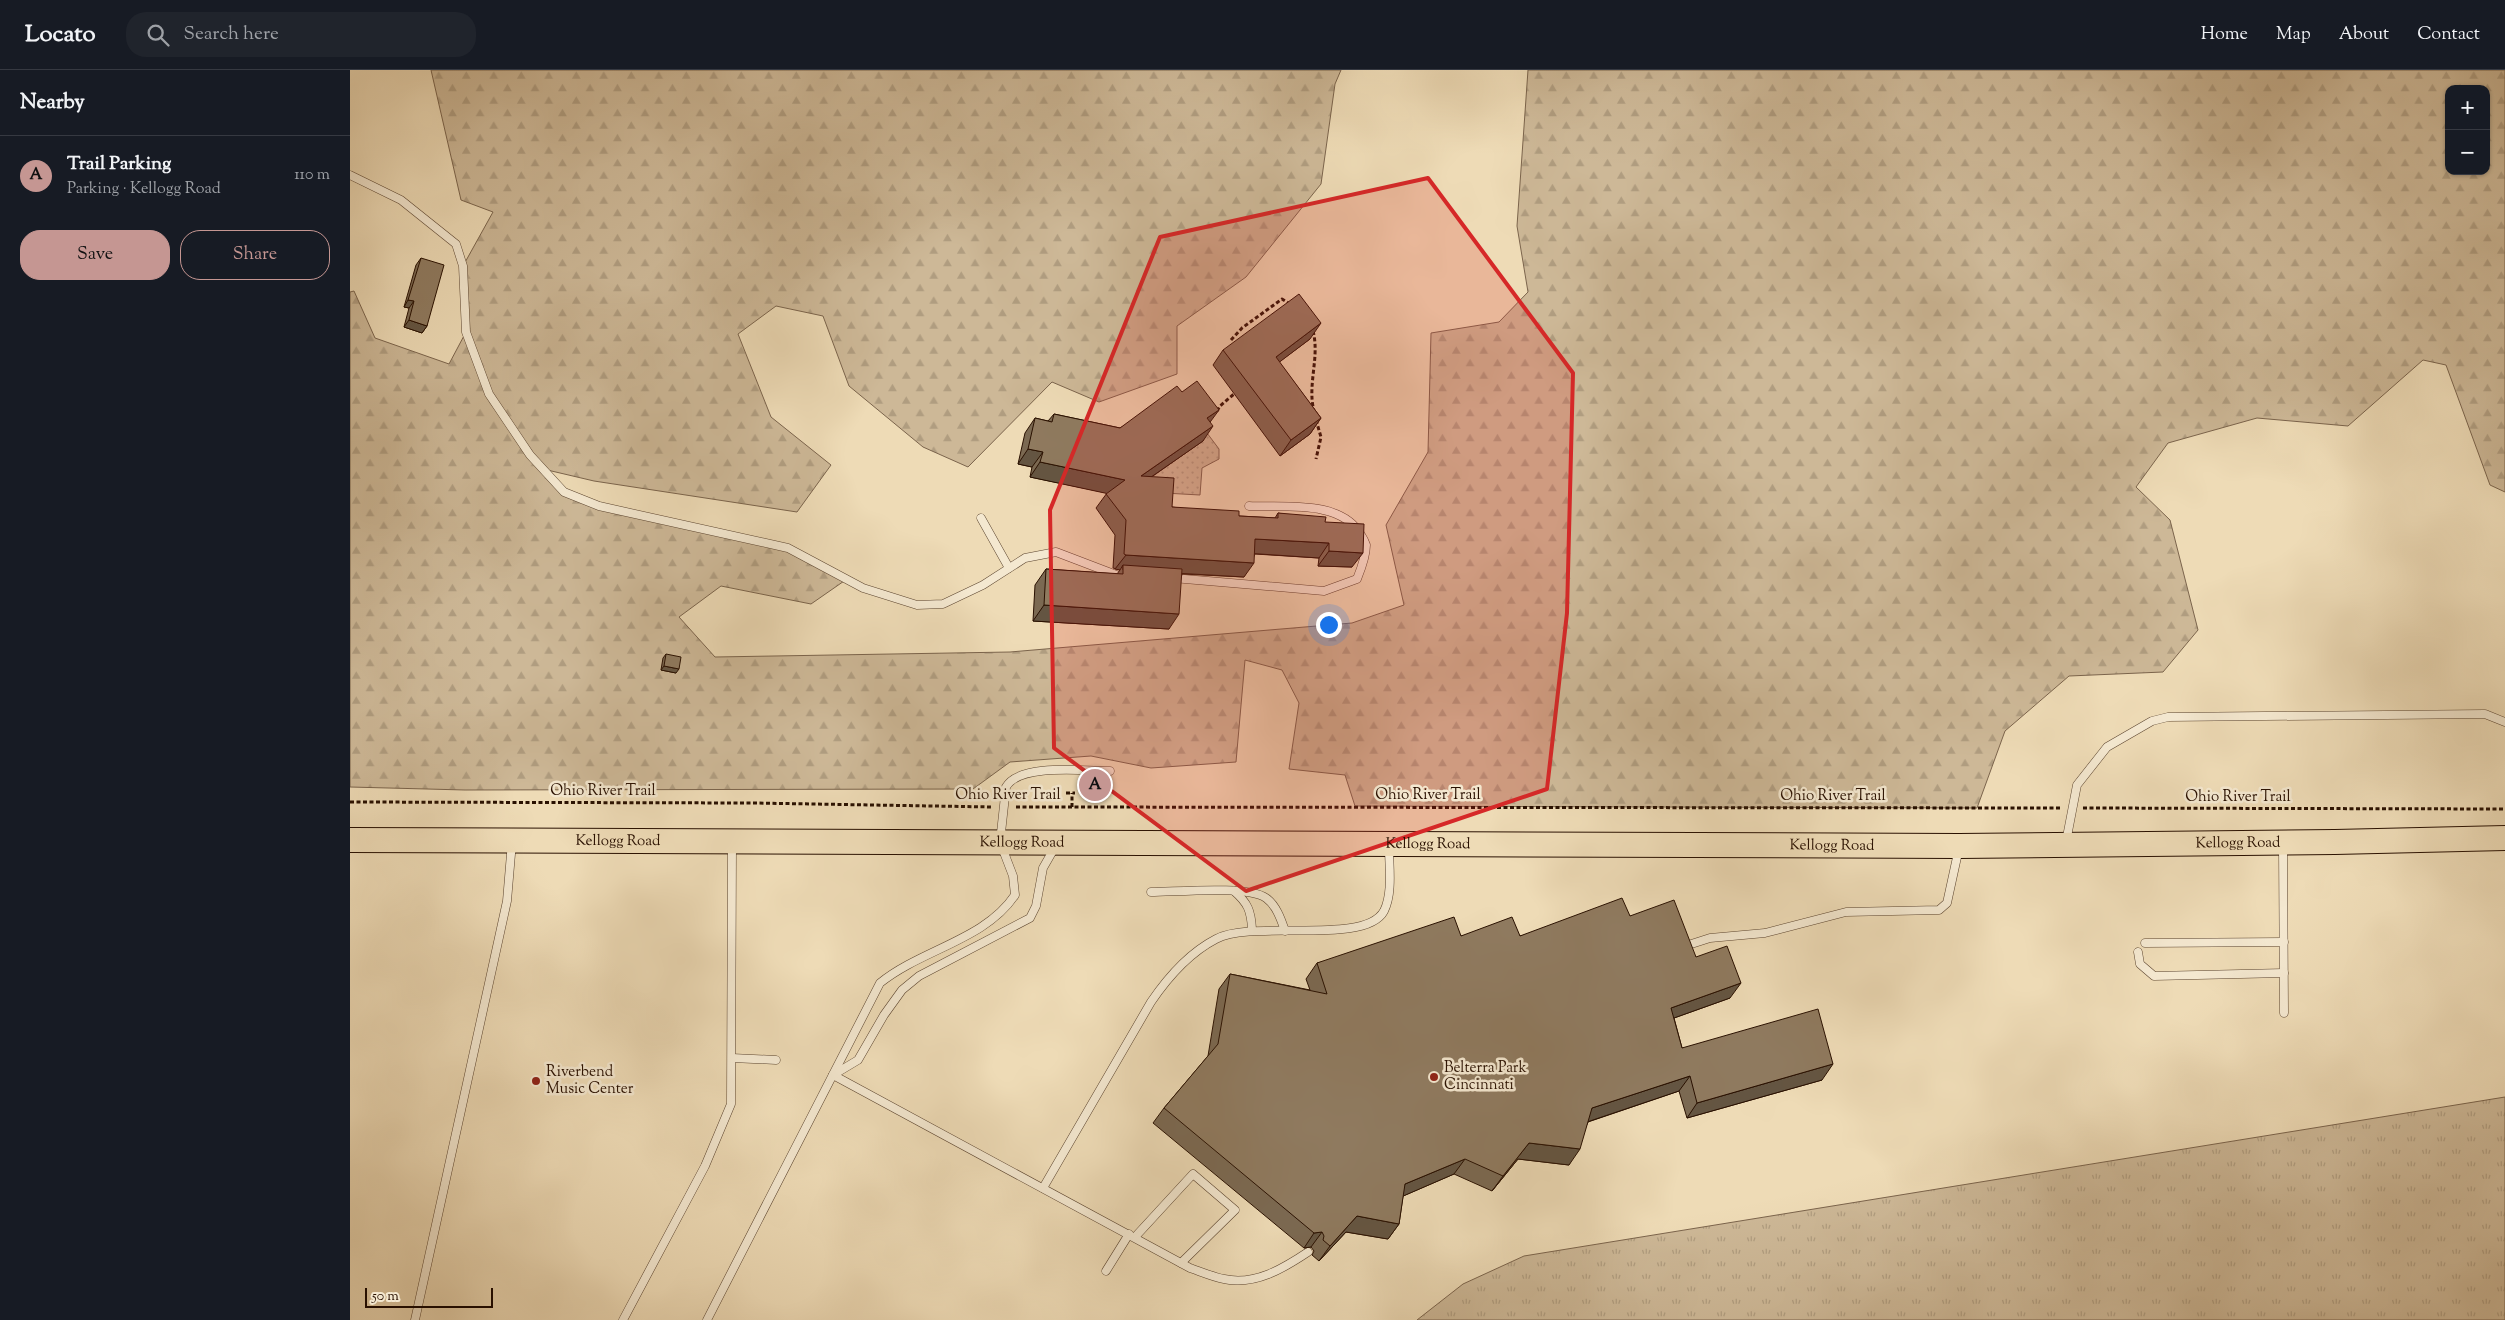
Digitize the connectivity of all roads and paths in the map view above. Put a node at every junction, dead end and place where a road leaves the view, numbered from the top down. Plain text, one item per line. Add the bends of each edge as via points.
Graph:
1 (350, 175) edge
2 (1295, 307) edge
3 (1309, 326) edge
4 (1231, 340) dead end
5 (1234, 394) dead end
6 (1215, 415) edge
7 (1316, 459) dead end
8 (1249, 506) dead end
9 (981, 518) dead end
10 (1009, 568) junction
11 (1132, 576) edge
12 (1167, 578) edge
13 (2505, 722) edge
14 (1110, 771) dead end
15 (1066, 793) dead end
16 (350, 802) edge
17 (1005, 807) junction
18 (1072, 807) junction
19 (2072, 808) junction
20 (2505, 809) edge
21 (2505, 838) edge
22 (350, 840) edge
23 (512, 840) junction
24 (732, 842) junction
25 (1000, 842) junction
26 (1058, 842) junction
27 (2283, 843) junction
28 (1388, 845) junction
29 (2066, 845) junction
30 (1959, 846) junction
31 (1234, 891) junction
32 (1151, 892) dead end
33 (1252, 930) junction
34 (1285, 931) junction
35 (2284, 942) junction
36 (2145, 943) dead end
37 (1680, 947) edge
38 (2138, 952) dead end
39 (2284, 973) junction
40 (2284, 1013) dead end
41 (732, 1058) junction
42 (776, 1060) dead end
43 (833, 1075) junction
44 (1043, 1188) junction
45 (1132, 1236) junction
46 (1308, 1252) dead end
47 (1181, 1263) junction
48 (1106, 1271) dead end
49 (415, 1320) edge
50 (623, 1320) edge
51 (707, 1320) edge

1 - 10 lane via 400,200 456,244 463,266 466,332 489,394 530,455 564,492 599,506 788,548 863,588 917,605 944,604
2 - 4 path via 1282,299
3 - 7 path via 1314,332 1315,358 1310,397 1321,437
5 - 6 path
8 - 12 lane via 1317,509 1344,516 1366,544 1357,579 1324,591
9 - 10 lane
10 - 11 lane via 1025,558 1056,552 1114,575
13 - 19 lane via 2485,714 2168,717 2152,721 2107,747 2077,785
14 - 17 lane via 1028,772 1017,775 1006,786
15 - 18 path via 1074,793
16 - 17 path, Ohio River Trail
17 - 18 path, Ohio River Trail
17 - 25 lane
18 - 19 path, Ohio River Trail
19 - 20 path, Ohio River Trail
19 - 29 lane
21 - 27 main road, Kellogg Road
22 - 23 main road, Kellogg Road
23 - 24 main road, Kellogg Road
23 - 49 lane via 507,901
24 - 25 main road, Kellogg Road
24 - 41 lane
25 - 26 main road, Kellogg Road
25 - 43 lane via 1013,876 1015,895 1005,910 978,930 898,968 880,983
26 - 28 main road, Kellogg Road
26 - 43 lane via 1043,868 1036,906 1030,918 919,976 902,990 858,1060
27 - 29 main road, Kellogg Road
27 - 35 lane
28 - 30 main road, Kellogg Road
28 - 34 lane via 1388,900 1383,912 1373,921 1336,930
29 - 30 main road, Kellogg Road
30 - 37 lane via 1947,903 1939,910 1846,912 1765,933 1710,938
31 - 32 lane
31 - 33 lane via 1246,901
31 - 34 lane via 1251,892 1266,898 1278,913
33 - 34 lane
33 - 44 lane via 1216,938 1194,953 1168,978
35 - 36 lane
35 - 39 lane
38 - 39 lane via 2140,964 2154,976
39 - 40 lane
41 - 42 lane
41 - 50 lane via 731,1104 705,1166
43 - 44 lane
43 - 51 lane
44 - 45 lane
45 - 47 lane
45 - 47 lane via 1193,1174 1235,1210
45 - 48 lane
46 - 47 lane via 1280,1271 1255,1278 1226,1280

